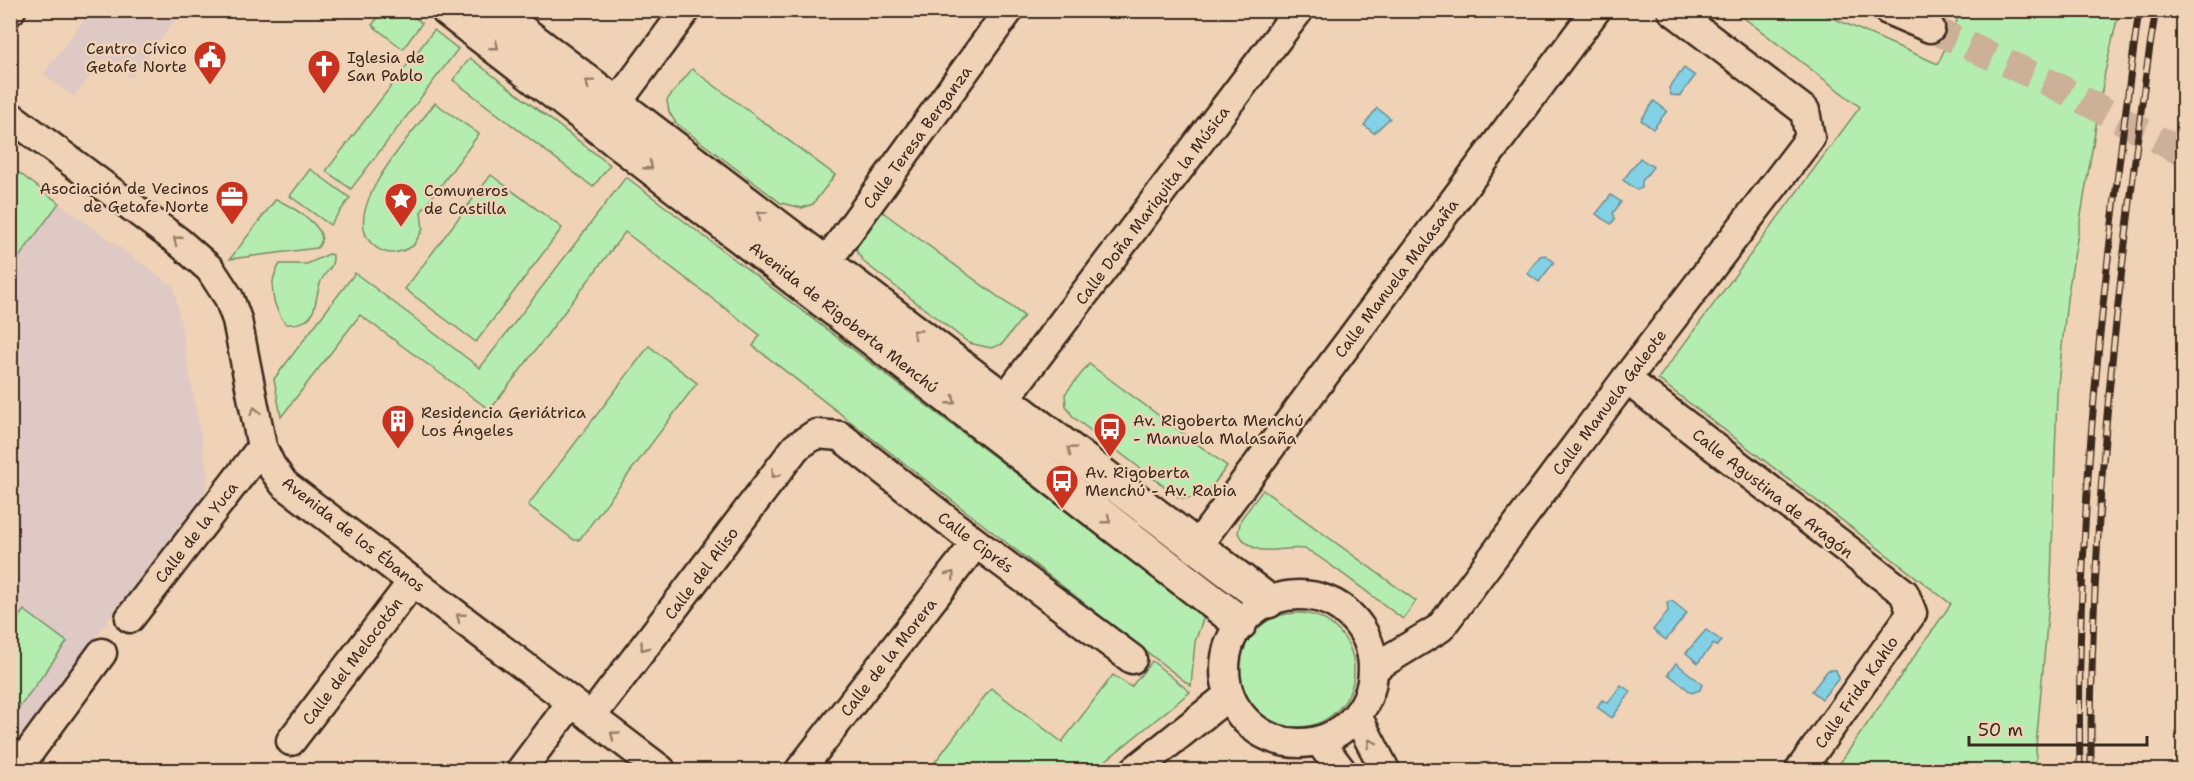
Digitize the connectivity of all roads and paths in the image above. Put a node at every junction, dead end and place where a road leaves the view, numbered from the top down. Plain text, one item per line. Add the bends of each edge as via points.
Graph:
1 (448, 10) edge
2 (493, 10) edge
3 (686, 10) edge
4 (1009, 10) edge
5 (1299, 10) edge
6 (1596, 10) edge
7 (1672, 10) edge
8 (1888, 10) edge
9 (1930, 28) tunnel mouth
10 (616, 104) junction
11 (10, 116) edge
12 (825, 264) junction
13 (1626, 379) junction
14 (1004, 400) junction
15 (816, 434) joint
16 (262, 447) junction
17 (976, 543) junction
18 (1197, 546) junction
19 (413, 581) junction
20 (1268, 601) junction
21 (1912, 613) joint
22 (130, 618) dead end
23 (1240, 623) junction
24 (102, 653) dead end
25 (1132, 659) dead end
26 (1374, 668) junction
27 (1229, 695) junction
28 (581, 710) junction
29 (1357, 716) junction
30 (291, 741) dead end
31 (1318, 741) junction
32 (16, 771) edge
33 (521, 771) edge
34 (661, 771) edge
35 (800, 771) edge
36 (1135, 771) edge
37 (1341, 771) edge
38 (1385, 771) edge
39 (1800, 771) edge

1 -> 23 street, Avenida de Rigoberta Menchú
10 -> 2 street, Avenida de Rigoberta Menchú
3 - 10 street
4 - 12 street, Calle Teresa Berganza
5 - 14 street, Calle Doña Mariquita la Música
6 - 18 street, Calle Manuela Malasaña
7 - 13 street, Calle Manuela Galeote via 1805,111 1810,138
8 - 9 street
12 -> 10 street, Avenida de Rigoberta Menchú
16 -> 11 street, Avenida de los Ébanos via 237,320 229,298 210,269 180,242
14 -> 12 street, Avenida de Rigoberta Menchú
13 - 21 street, Calle Agustina de Aragón via 1904,593
13 - 26 street, Calle Manuela Galeote via 1440,628
18 -> 14 street, Avenida de Rigoberta Menchú
15 - 17 street, Calle Ciprés via 840,436
15 -> 28 street, Calle del Aliso via 796,447
16 - 19 street, Avenida de los Ébanos via 284,484
16 - 22 street, Calle de la Yuca
17 - 25 street, Calle Ciprés
35 -> 17 street, Calle de la Morera
18 - 20 street, Avenida de Rigoberta Menchú
28 -> 19 street, Avenida de los Ébanos
19 - 30 street, Calle del Melocotón
20 - 23 street
20 - 26 street via 1292,594 1316,596 1339,606 1362,629 1370,644
21 - 39 street, Calle Frida Kahlo
23 - 27 street via 1225,657
24 - 32 street
26 - 29 street via 1370,694
27 - 31 street via 1239,715 1255,730 1275,740 1297,744
27 - 36 street
28 - 33 street, Calle del Aliso
34 -> 28 street, Avenida de los Ébanos
29 - 31 street via 1346,728
38 -> 29 street
31 - 37 street

